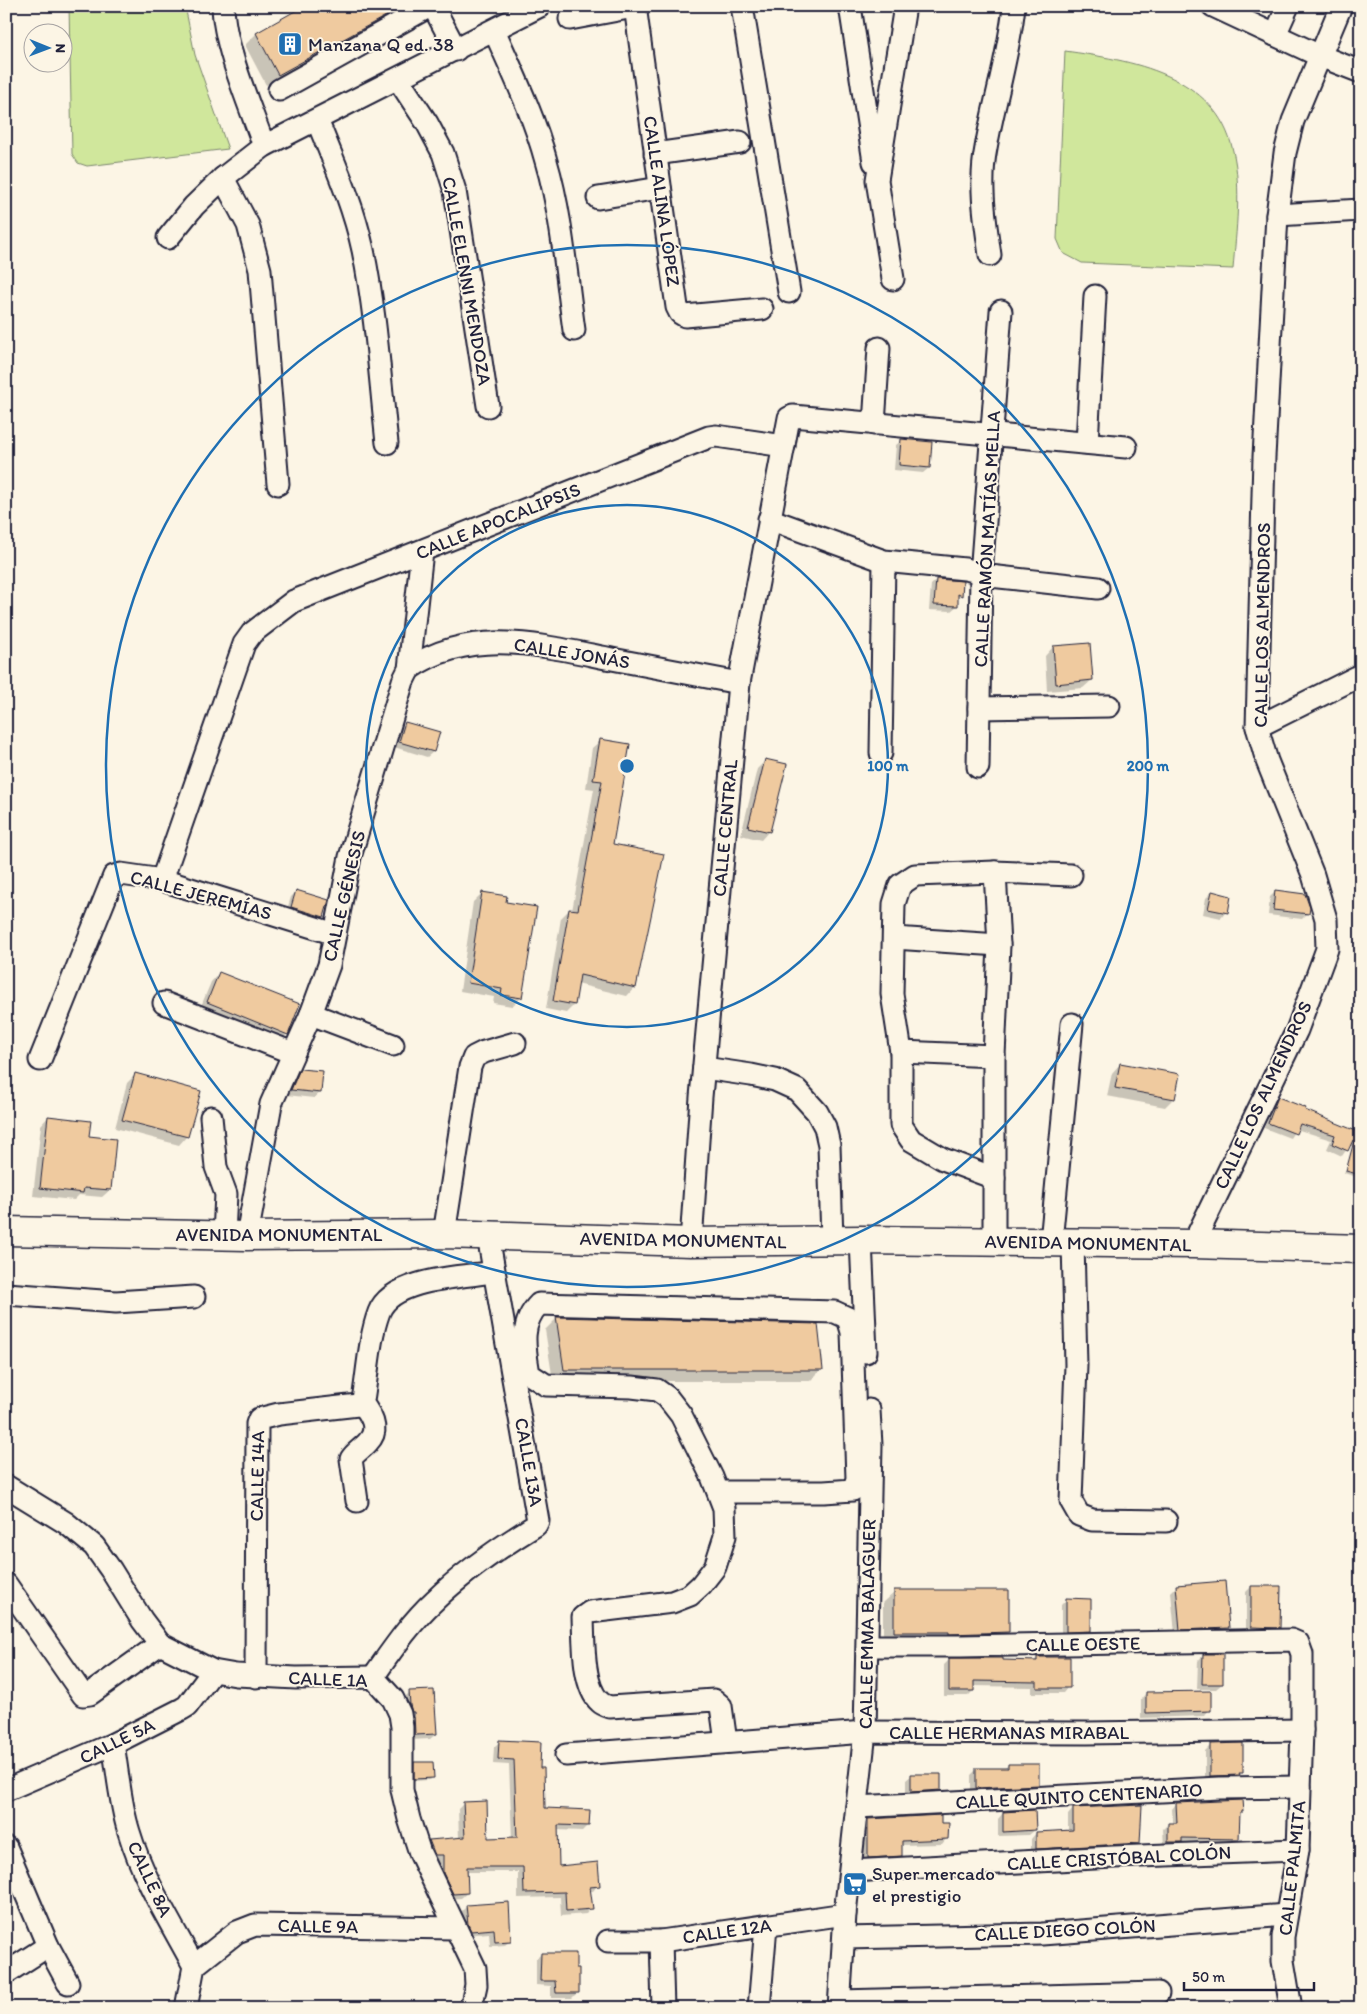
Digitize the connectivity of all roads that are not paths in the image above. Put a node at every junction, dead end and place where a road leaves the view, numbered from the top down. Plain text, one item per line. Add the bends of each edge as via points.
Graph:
1 (223, 6) edge
2 (431, 6) edge
3 (540, 6) edge
4 (635, 6) edge
5 (639, 6) edge
6 (742, 6) edge
7 (850, 6) edge
8 (905, 6) edge
9 (1014, 6) edge
10 (1213, 6) edge
11 (1288, 6) edge
12 (1341, 6) edge
13 (570, 19) dead end
14 (494, 30) junction
15 (1275, 35) junction
16 (456, 50) junction
17 (1320, 56) junction
18 (1361, 72) edge
19 (398, 79) junction
20 (279, 90) dead end
21 (317, 120) junction
22 (740, 142) dead end
23 (264, 146) junction
24 (655, 154) junction
25 (223, 178) junction
26 (877, 180) junction
27 (660, 188) junction
28 (598, 198) dead end
29 (1361, 210) edge
30 (1277, 215) junction
31 (168, 238) dead end
32 (990, 255) dead end
33 (893, 279) dead end
34 (789, 292) dead end
35 (1095, 296) dead end
36 (762, 309) dead end
37 (1001, 311) dead end
38 (574, 330) dead end
39 (879, 348) dead end
40 (488, 406) dead end
41 (874, 424) junction
42 (992, 435) junction
43 (387, 443) dead end
44 (1087, 444) junction
45 (784, 446) junction
46 (1126, 447) dead end
47 (278, 484) dead end
48 (769, 519) junction
49 (422, 551) junction
50 (884, 561) junction
51 (981, 575) junction
52 (1098, 588) dead end
53 (409, 669) junction
54 (1361, 675) edge
55 (739, 683) junction
56 (1109, 706) dead end
57 (979, 708) junction
58 (1257, 727) junction
59 (881, 753) dead end
60 (978, 767) dead end
61 (995, 872) junction
62 (1071, 874) dead end
63 (162, 880) junction
64 (335, 934) junction
65 (894, 938) junction
66 (998, 944) junction
67 (164, 1003) dead end
68 (312, 1014) junction
69 (1072, 1024) dead end
70 (515, 1043) dead end
71 (393, 1046) dead end
72 (902, 1052) junction
73 (293, 1053) junction
74 (994, 1056) junction
75 (40, 1060) dead end
76 (704, 1068) junction
77 (211, 1117) dead end
78 (994, 1178) junction
79 (6, 1231) edge
80 (444, 1234) junction
81 (236, 1235) junction
82 (488, 1236) junction
83 (832, 1240) junction
84 (861, 1240) junction
85 (691, 1242) junction
86 (994, 1242) junction
87 (1062, 1242) junction
88 (1193, 1244) junction
89 (1361, 1249) edge
90 (494, 1272) junction
91 (6, 1294) edge
92 (194, 1297) dead end
93 (361, 1402) junction
94 (6, 1486) edge
95 (718, 1492) junction
96 (357, 1501) dead end
97 (1166, 1521) dead end
98 (6, 1584) edge
99 (1298, 1643) joint
100 (160, 1644) junction
101 (868, 1646) junction
102 (213, 1671) junction
103 (256, 1677) junction
104 (373, 1677) junction
105 (1302, 1730) junction
106 (865, 1732) junction
107 (726, 1742) junction
108 (113, 1744) junction
109 (566, 1755) dead end
110 (1300, 1787) junction
111 (6, 1790) edge
112 (857, 1807) junction
113 (6, 1847) edge
114 (1298, 1850) junction
115 (851, 1871) junction
116 (845, 1914) junction
117 (1286, 1915) junction
118 (766, 1926) junction
119 (454, 1928) junction
120 (844, 1938) junction
121 (608, 1941) dead end
122 (661, 1941) junction
123 (48, 1946) junction
124 (194, 1966) junction
125 (6, 1973) edge
126 (68, 1983) dead end
127 (1158, 1993) dead end
128 (840, 2004) edge
129 (186, 2008) edge
130 (471, 2008) edge
131 (664, 2008) edge
132 (759, 2008) edge
133 (1292, 2008) edge

1 - 23 street via 233,58
2 - 16 street
2 - 20 street
3 - 14 street
4 - 5 street
4 - 13 street
4 - 24 street, CALLE ALINA LÓPEZ
6 - 34 street
7 - 26 street
8 - 26 street
9 - 32 street via 985,150 983,204
10 - 15 street
11 - 15 street
12 - 17 street, CALLE LOS ALMENDROS
14 - 16 street
14 - 38 street via 525,101 546,161 557,211
15 - 17 street
16 - 19 street
17 - 18 street
17 - 30 street, CALLE LOS ALMENDROS via 1293,121 1285,153
19 - 21 street
19 - 40 street, CALLE ELENNI MENDOZA via 443,153 455,191
21 - 23 street
21 - 43 street via 347,195 363,248 372,300
22 - 24 street
23 - 25 street
24 - 27 street, CALLE ALINA LÓPEZ
25 - 31 street
25 - 47 street via 248,225 260,270
26 - 33 street
27 - 28 street
27 - 36 street, CALLE ALINA LÓPEZ via 680,313 685,316
29 - 30 street
30 - 58 street, CALLE LOS ALMENDROS via 1264,457
35 - 44 street
37 - 42 street, CALLE RAMÓN MATÍAS MELLA
39 - 41 street
41 - 42 street
41 - 45 street, CALLE CENTRAL via 793,416 789,418
42 - 44 street
42 - 51 street, CALLE RAMÓN MATÍAS MELLA
44 - 46 street
45 - 48 street, CALLE CENTRAL
45 - 49 street, CALLE APOCALIPSIS via 709,437
48 - 50 street
48 - 55 street, CALLE CENTRAL
49 - 53 street, CALLE GÉNESIS
49 - 63 street, CALLE APOCALIPSIS via 294,601 252,633 244,644
50 - 51 street via 965,569
50 - 59 street
51 - 52 street
51 - 57 street, CALLE RAMÓN MATÍAS MELLA
53 - 55 street, CALLE JONÁS via 452,648 507,642 567,650
53 - 64 street, CALLE GÉNESIS via 350,857
54 - 58 street
55 - 76 street, CALLE CENTRAL
56 - 57 street
57 - 60 street, CALLE RAMÓN MATÍAS MELLA
58 - 88 street, CALLE LOS ALMENDROS via 1267,762 1313,875 1326,919 1327,949 1297,1030
61 - 62 street
61 - 65 street via 915,874 900,885 894,904
61 - 66 street
63 - 64 street, CALLE JEREMÍAS
63 - 75 street, CALLE JEREMÍAS via 121,874 114,876
64 - 68 street, CALLE GÉNESIS via 329,964
65 - 66 street
65 - 72 street via 892,994
66 - 74 street
67 - 73 street
68 - 71 street
68 - 73 street, CALLE GÉNESIS
69 - 87 street
70 - 80 street via 474,1057 470,1067
72 - 74 street
72 - 78 street via 901,1125 912,1140 943,1159
73 - 81 street, CALLE GÉNESIS via 271,1104
74 - 78 street
76 - 83 street via 775,1080 798,1090 817,1112 829,1145
76 - 85 street, CALLE CENTRAL
77 - 81 street via 216,1166
78 - 86 street
79 - 81 main road, AVENIDA MONUMENTAL
80 - 81 main road, AVENIDA MONUMENTAL
80 - 82 main road, AVENIDA MONUMENTAL
82 - 85 main road, AVENIDA MONUMENTAL
82 - 90 street, CALLE 13A
83 - 84 main road, AVENIDA MONUMENTAL
83 - 85 main road, AVENIDA MONUMENTAL
84 - 86 main road, AVENIDA MONUMENTAL
84 - 101 street, CALLE EMMA BALAGUER via 871,1445
86 - 87 main road, AVENIDA MONUMENTAL
87 - 88 main road, AVENIDA MONUMENTAL
87 - 97 street via 1076,1365 1071,1501 1079,1515 1092,1520
88 - 89 main road, AVENIDA MONUMENTAL
90 - 93 street via 416,1284 389,1297 379,1310
90 - 104 street, CALLE 13A via 538,1521 478,1562 434,1600 399,1640
91 - 92 street via 116,1302
93 - 96 street via 370,1413 374,1426 370,1441 351,1459
93 - 103 street, CALLE 14A via 358,1405 279,1414 259,1419 257,1424
94 - 100 street, CALLE 1A via 66,1523 94,1546
95 - 95 street via 852,1490 857,1479 852,1332 848,1318 835,1312 539,1304 530,1313 524,1343 529,1374 546,1385 657,1390 667,1397 681,1416
95 - 107 street via 724,1508 724,1536 715,1567 701,1585 690,1595 672,1602 590,1612 583,1617 586,1663 592,1691 600,1703 630,1708 714,1700 721,1706
98 - 100 street via 84,1695 90,1694
99 - 101 street, CALLE OESTE via 1290,1640
99 - 105 street, CALLE PALMITA via 1302,1654
100 - 102 street, CALLE 1A
101 - 106 street, CALLE EMMA BALAGUER
102 - 103 street, CALLE 1A
102 - 108 street, CALLE 5A via 187,1706
103 - 104 street, CALLE 1A
104 - 119 street, CALLE 1A via 393,1699 400,1714 404,1803 420,1853
105 - 106 street, CALLE HERMANAS MIRABAL
105 - 110 street, CALLE PALMITA
106 - 107 street, CALLE HERMANAS MIRABAL
106 - 112 street, CALLE EMMA BALAGUER
107 - 109 street, CALLE HERMANAS MIRABAL
108 - 111 street, CALLE 5A
108 - 124 street, CALLE 8A via 124,1815 135,1851
110 - 112 street, CALLE QUINTO CENTENARIO
110 - 114 street, CALLE PALMITA
112 - 115 street, CALLE EMMA BALAGUER
113 - 123 street
114 - 115 street, CALLE CRISTÓBAL COLÓN
114 - 117 street, CALLE PALMITA
115 - 116 street, CALLE EMMA BALAGUER
116 - 118 street, CALLE 12A
116 - 120 street, CALLE EMMA BALAGUER
117 - 120 street, CALLE DIEGO COLÓN via 1042,1934
117 - 133 street, CALLE PALMITA via 1284,1961
118 - 122 street, CALLE 12A
118 - 132 street
119 - 124 street, CALLE 9A via 255,1925 237,1932
119 - 130 street, CALLE 1A via 476,1975
120 - 128 street, CALLE EMMA BALAGUER
121 - 122 street, CALLE 12A
122 - 131 street
123 - 125 street
123 - 126 street
124 - 129 street
127 - 128 street

